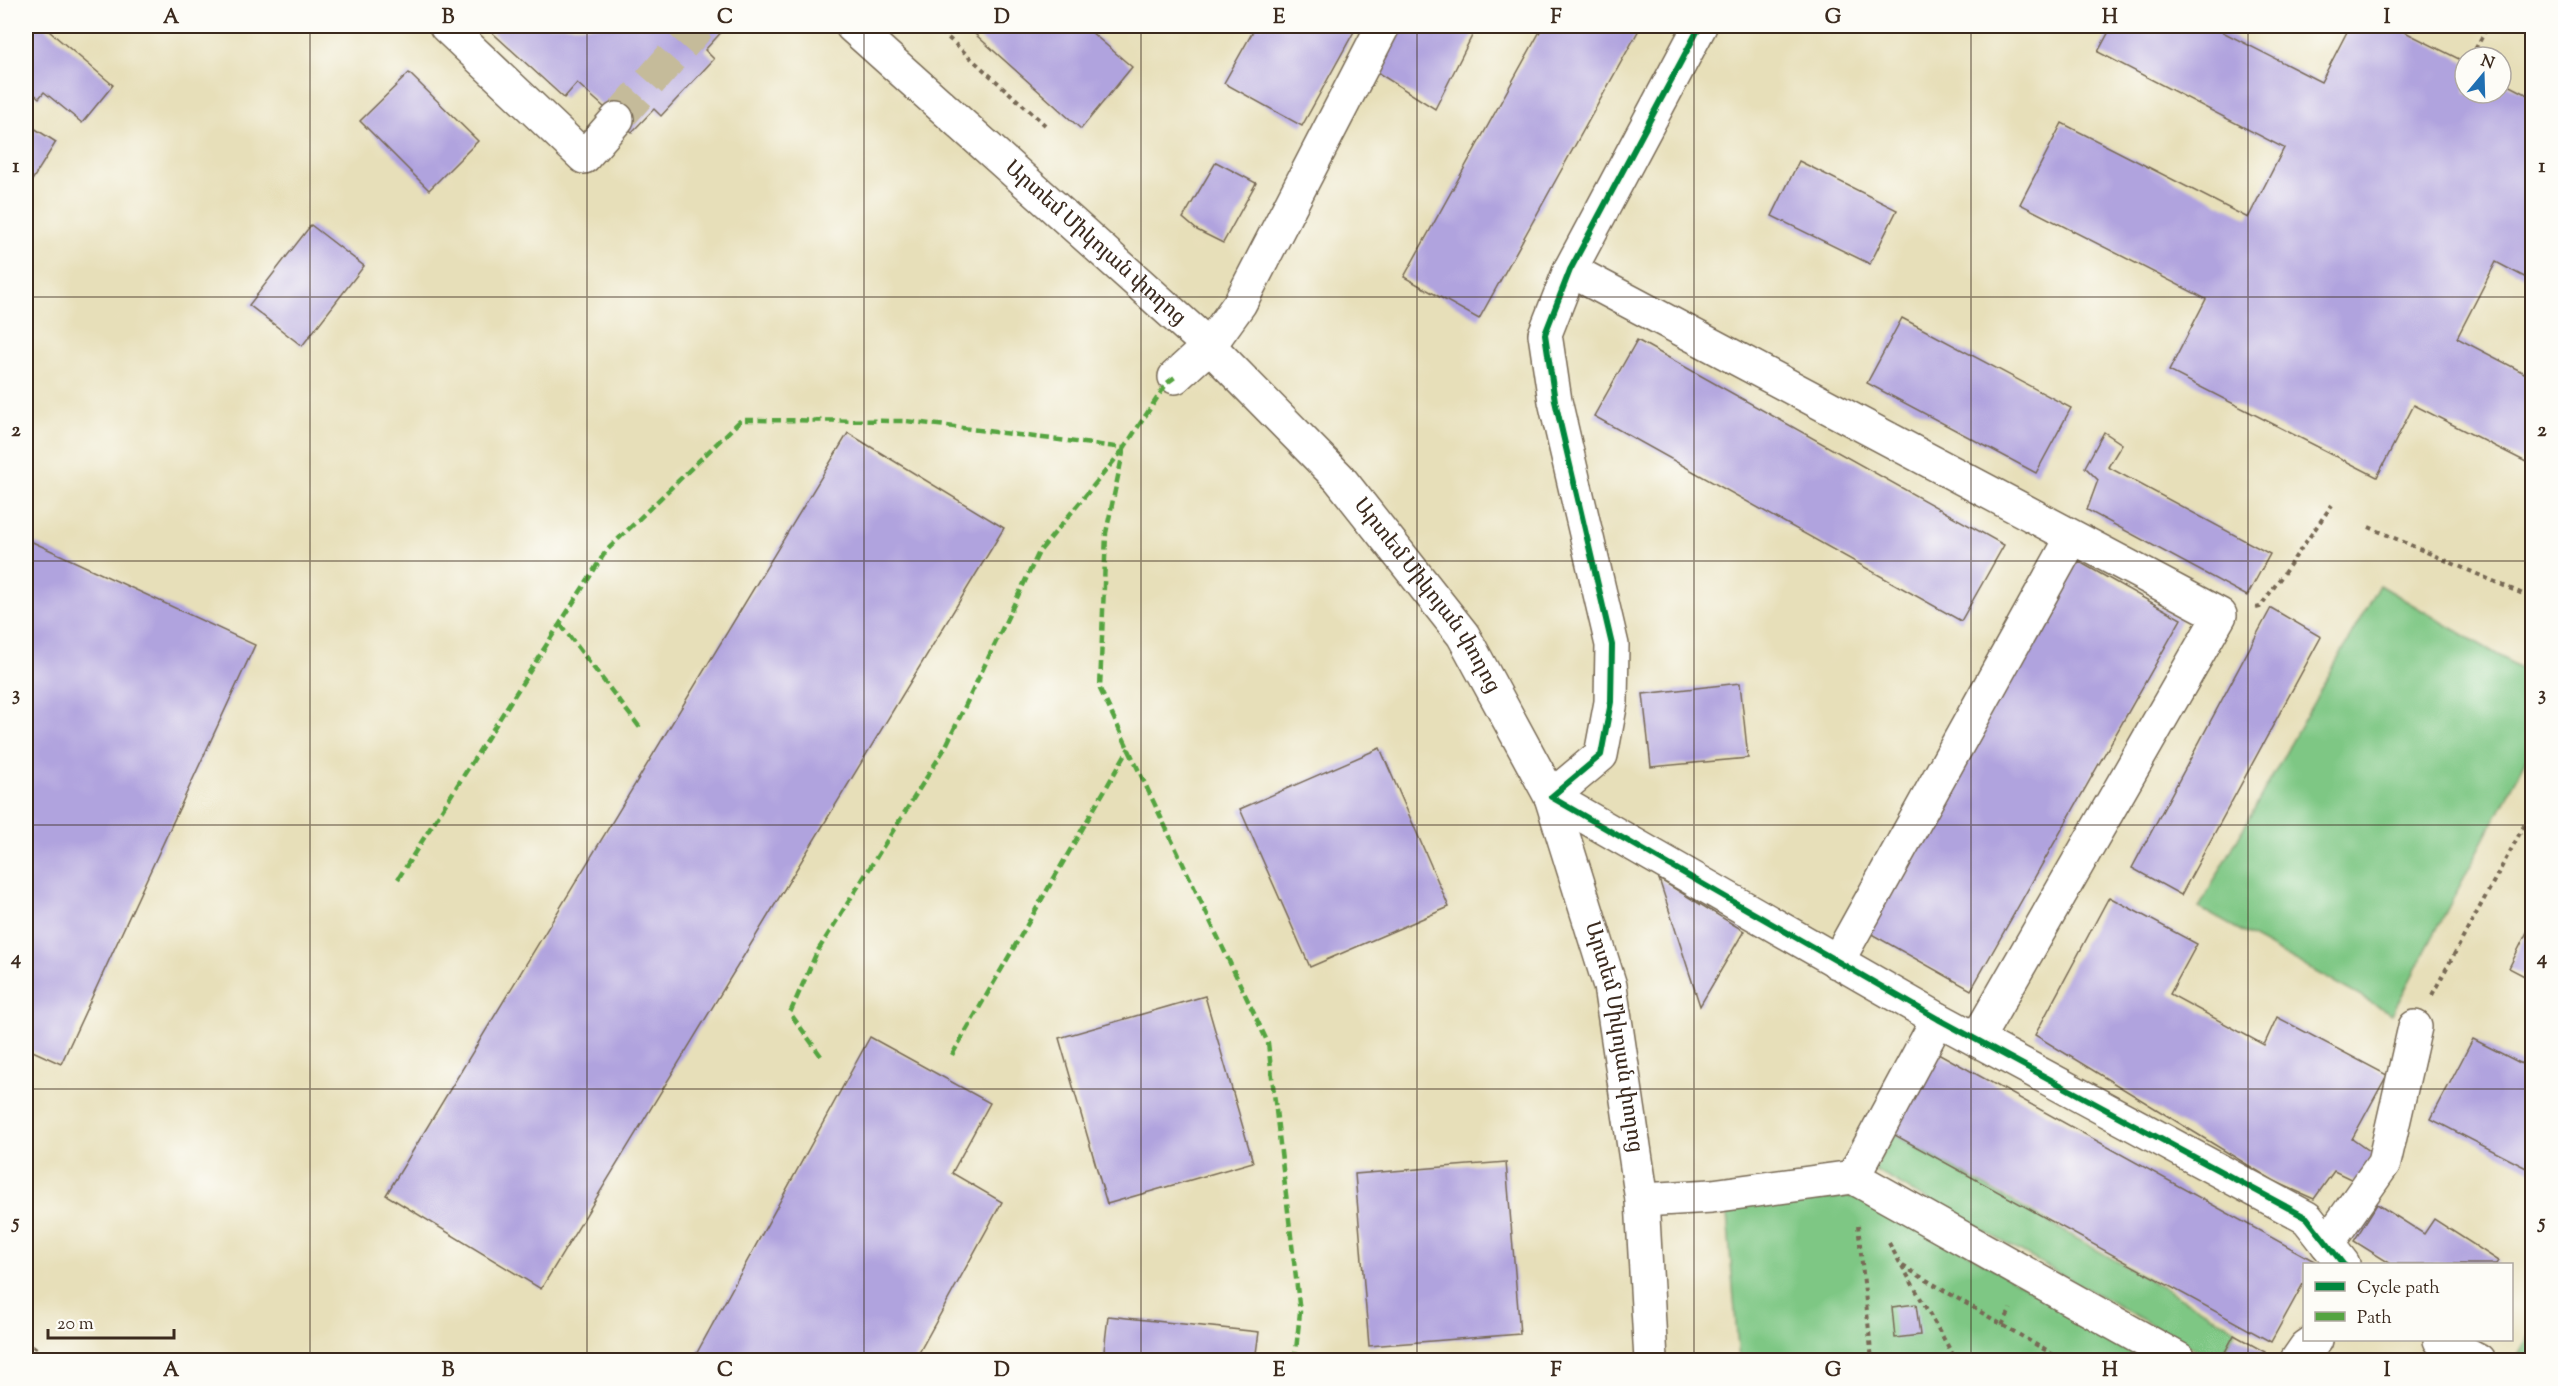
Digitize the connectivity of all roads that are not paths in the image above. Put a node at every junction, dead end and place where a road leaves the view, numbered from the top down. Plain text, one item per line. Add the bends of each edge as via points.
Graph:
1 (446, 26) edge
2 (852, 26) edge
3 (1383, 26) edge
4 (1700, 26) edge
5 (617, 119) tunnel mouth
6 (1570, 270) junction
7 (1209, 346) junction
8 (1175, 376) dead end
9 (2072, 538) junction
10 (1551, 797) junction
11 (1837, 962) junction
12 (1938, 1019) junction
13 (2415, 1027) road end
14 (1977, 1039) junction
15 (1853, 1177) junction
16 (1642, 1200) junction
17 (2335, 1254) edge
18 (2315, 1341) edge
19 (1651, 1360) edge
20 (2180, 1360) edge
21 (2297, 1360) edge

1 - 5 street via 584,157
2 - 7 street, Արտեմ Միկոյան փողոց
3 - 7 street via 1240,303
4 - 6 street
6 - 9 street
6 - 10 street via 1545,333 1555,401 1612,645 1611,702 1601,755
7 - 8 street
7 - 10 street, Արտեմ Միկոյան փողոց via 1339,478 1462,635
9 - 11 street
9 - 14 street via 2220,615
10 - 11 street
10 - 16 street, Արտեմ Միկոյան փողոց via 1610,986
11 - 12 street
12 - 14 street
12 - 15 street
13 - 17 street via 2384,1163
14 - 17 street via 2307,1218
15 - 16 street via 1712,1196
15 - 20 street
16 - 19 street, Արտեմ Միկոյան փողոց
18 - 21 street

